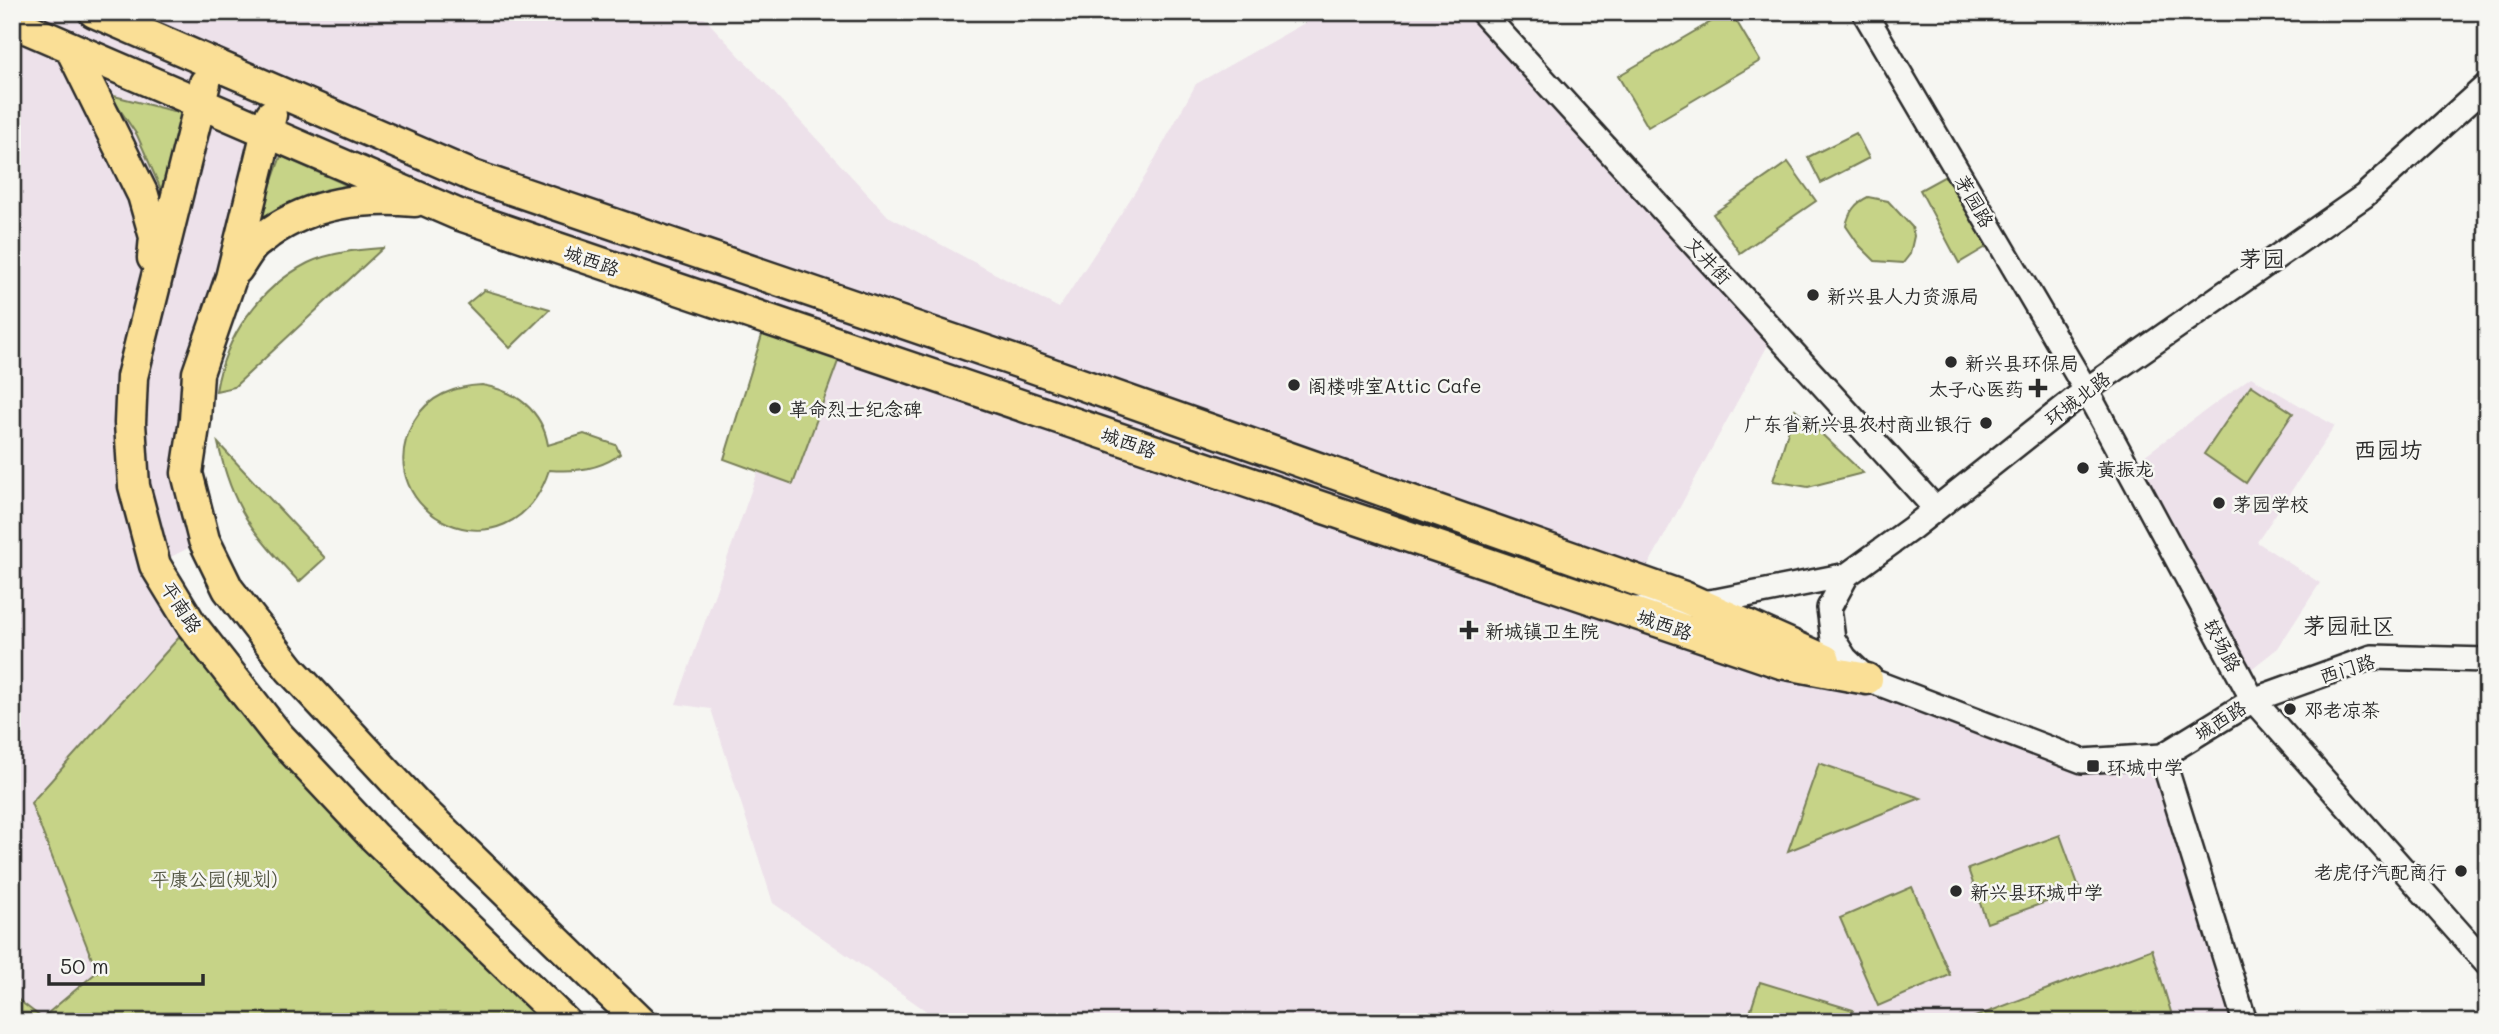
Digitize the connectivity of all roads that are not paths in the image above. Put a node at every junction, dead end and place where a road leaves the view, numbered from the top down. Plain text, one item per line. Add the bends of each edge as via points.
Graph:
1 (94, 12) edge
2 (1482, 12) edge
3 (1864, 12) edge
4 (12, 22) edge
5 (70, 47) junction
6 (210, 62) junction
7 (2487, 85) edge
8 (277, 91) junction
9 (201, 103) junction
10 (267, 132) junction
11 (428, 201) junction
12 (231, 278) junction
13 (148, 310) junction
14 (2086, 390) junction
15 (1936, 508) junction
16 (1847, 575) junction
17 (1624, 610) junction
18 (2487, 660) edge
19 (1867, 679) junction
20 (2253, 700) junction
21 (2162, 756) junction
22 (2487, 964) edge
23 (565, 1022) edge
24 (640, 1022) edge
25 (2245, 1022) edge

1 - 6 main road
2 - 15 street, 文井街
3 - 14 street, 茅园路
4 - 5 main road, 城西路
5 - 9 main road, 城西路
5 - 13 main road via 143,195 155,237
6 - 8 main road
6 - 9 main road, 平南路
7 - 14 street, 环城北路 via 2364,196
8 - 10 main road
8 - 19 main road via 473,176 1684,597
9 - 10 main road, 城西路
9 - 13 main road, 平南路
10 - 11 main road, 城西路
10 - 12 main road
11 - 12 main road via 394,199 316,208 287,220 253,245
11 - 17 main road, 城西路
12 - 24 main road via 198,373 187,473 204,540 228,589 290,669 417,805
13 - 23 main road, 平南路 via 132,377 130,423 134,486 155,565 191,624 278,735 373,836
14 - 15 street, 环城北路
14 - 20 street, 较场路
15 - 16 street, 环城北路
16 - 17 street, 环城北路 via 1716,601
16 - 19 street via 1829,608 1833,639
17 - 19 main road, 城西路 via 1781,663
18 - 20 street, 西门路 via 2372,657
19 - 21 street, 城西路 via 2082,761
20 - 21 street, 城西路
20 - 22 street, 较场路
21 - 25 street

